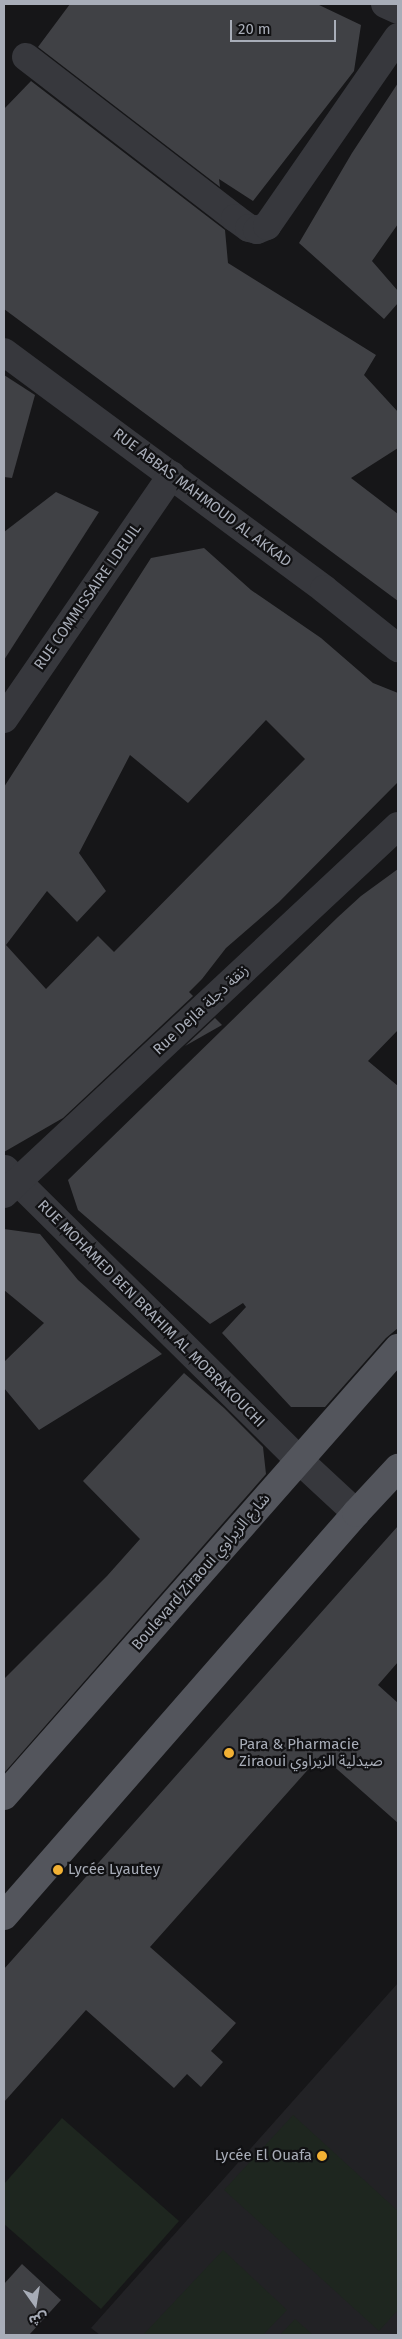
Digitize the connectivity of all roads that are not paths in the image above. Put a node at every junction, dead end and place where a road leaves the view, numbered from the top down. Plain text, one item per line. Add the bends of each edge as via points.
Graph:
1 (385, 4) edge
2 (398, 10) edge
3 (398, 37) edge
4 (26, 57) dead end
5 (4, 352) edge
6 (172, 476) junction
7 (398, 648) edge
8 (4, 719) edge
9 (398, 826) edge
10 (8, 1181) edge
11 (398, 1348) edge
12 (299, 1460) junction
13 (398, 1468) edge
14 (356, 1513) junction
15 (4, 1796) edge
16 (4, 1916) edge

1 - 2 street
3 - 4 street via 267,226 256,230 235,218
5 - 6 street, RUE ABBAS MAHMOUD AL AKKAD
6 - 7 street, RUE ABBAS MAHMOUD AL AKKAD
6 - 8 street, RUE COMMISSAIRE LDEUIL
9 - 10 street, Rue Dejla زنقة دجلة
10 - 12 street, RUE MOHAMED BEN BRAHIM AL MOBRAKOUCHI
11 - 12 main road, Boulevard Ziraoui شارع الزيراوي
12 - 14 street, RUE MOHAMED BEN BRAHIM AL MOBRAKOUCHI
12 - 15 main road, Boulevard Ziraoui شارع الزيراوي
13 - 14 main road
14 - 16 main road

